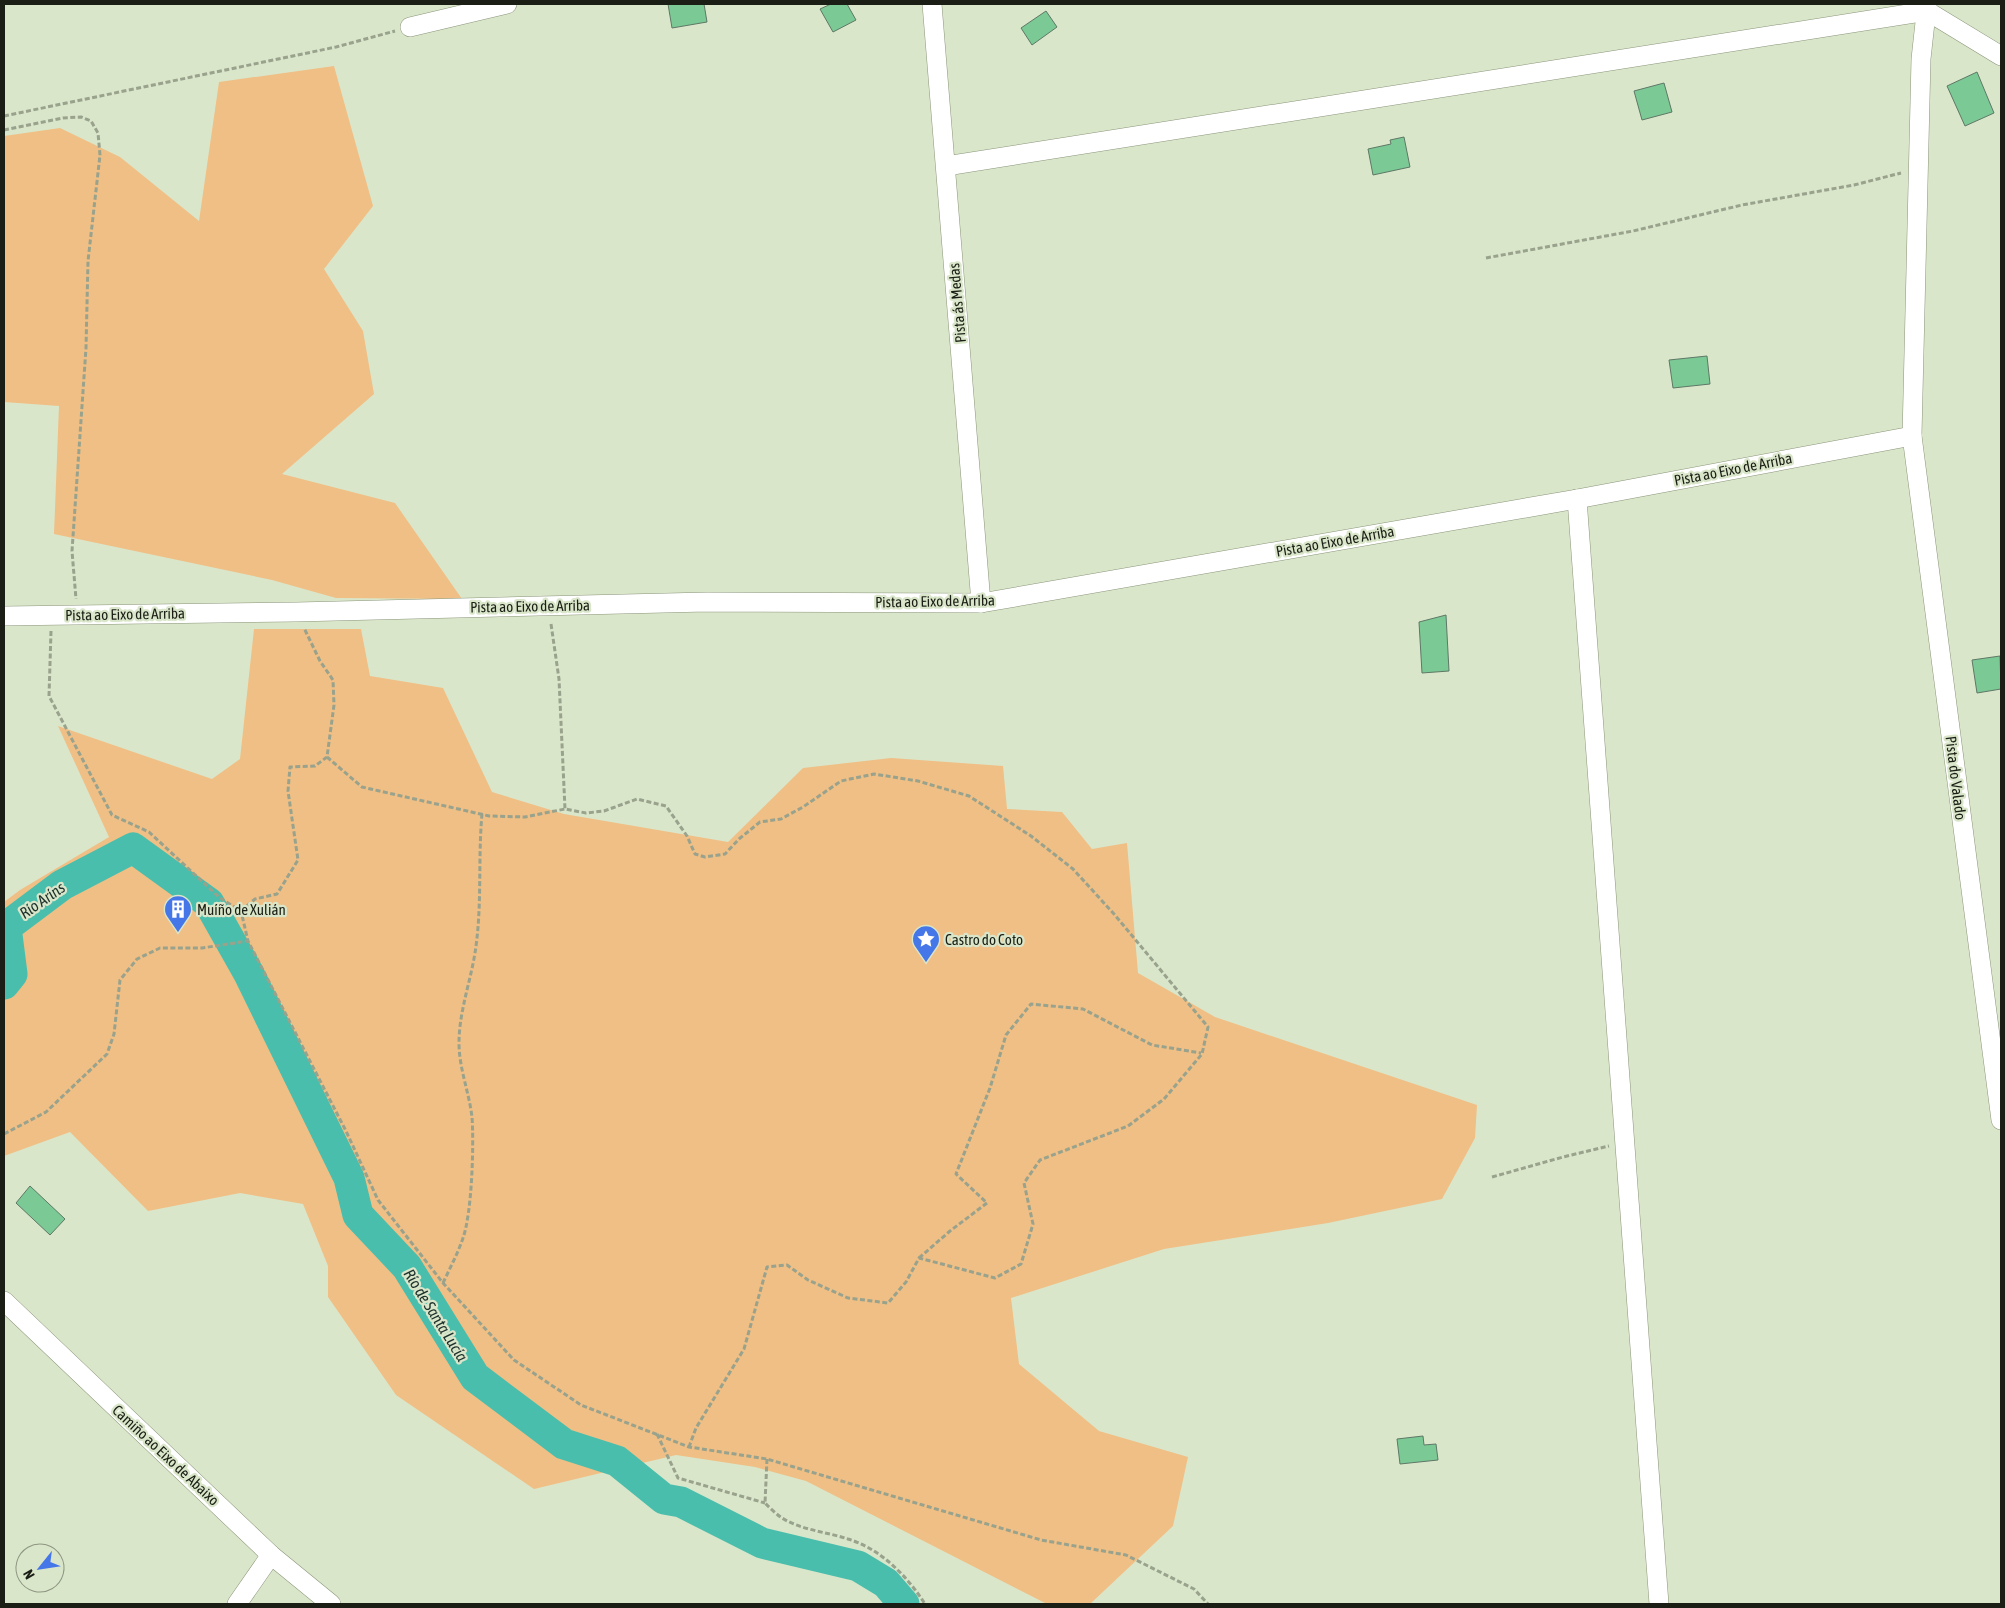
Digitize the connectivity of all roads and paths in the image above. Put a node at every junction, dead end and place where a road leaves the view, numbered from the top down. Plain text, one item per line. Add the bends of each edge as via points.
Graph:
1 (508, 4) edge
2 (932, 4) edge
3 (1929, 6) edge
4 (410, 27) joint
5 (2001, 56) edge
6 (4, 116) edge
7 (4, 130) edge
8 (946, 166) junction
9 (1918, 168) junction
10 (1486, 258) dead end
11 (1912, 436) junction
12 (1577, 499) junction
13 (981, 603) junction
14 (550, 606) junction
15 (296, 612) junction
16 (52, 615) junction
17 (76, 615) junction
18 (4, 616) edge
19 (327, 757) junction
20 (565, 809) junction
21 (482, 814) junction
22 (241, 911) junction
23 (248, 941) junction
24 (1202, 1054) junction
25 (2001, 1120) edge
26 (4, 1134) edge
27 (1624, 1143) junction
28 (1492, 1177) dead end
29 (919, 1258) junction
30 (443, 1283) junction
31 (4, 1301) edge
32 (657, 1434) junction
33 (689, 1447) junction
34 (767, 1459) junction
35 (765, 1503) junction
36 (271, 1555) junction
37 (237, 1604) edge
38 (332, 1604) edge
39 (925, 1604) edge
40 (1208, 1604) edge
41 (1659, 1604) edge

1 - 4 street
2 - 8 street, Pista ás Medas
3 - 5 street
3 - 8 street
3 - 9 street, Pista do Valado via 1921,60
4 - 6 path via 336,47
7 - 17 path via 63,118 81,118 91,121 98,133 100,155 88,261 86,348 72,551
8 - 13 street, Pista ás Medas
9 - 10 path via 1854,185
9 - 11 street, Pista do Valado
11 - 12 street, Pista ao Eixo de Arriba
11 - 25 street, Pista do Valado
12 - 13 street, Pista ao Eixo de Arriba
12 - 27 street
13 - 14 street, Pista ao Eixo de Arriba via 707,602
14 - 15 street, Pista ao Eixo de Arriba
14 - 20 path via 559,679
15 - 17 street, Pista ao Eixo de Arriba
15 - 19 path via 320,661 334,680
16 - 17 street, Pista ao Eixo de Arriba
16 - 18 street, Pista ao Eixo de Arriba
16 - 22 path via 48,696 112,815 150,832 220,898
19 - 21 path via 362,787
19 - 22 path via 315,766 290,767 288,791 298,860 277,894 255,899
20 - 21 path via 525,817
20 - 24 path via 595,812 637,799 666,806 695,854 705,856 725,854 760,822 781,819 840,781 874,774 918,781 969,796 1031,836 1073,869 1114,914 1208,1027
21 - 30 path via 480,911 459,1042 472,1116 469,1201 464,1236
22 - 23 path
23 - 26 path via 202,948 160,948 138,959 120,980 114,1034 107,1054 46,1112
23 - 30 path via 378,1200
24 - 29 path via 1164,1099 1128,1126 1040,1160 1024,1183 1033,1224 1021,1264 995,1278
24 - 29 path via 1152,1046 1083,1009 1031,1004 1006,1035 987,1096 956,1174 987,1203
27 - 28 path
27 - 41 street
29 - 33 path via 906,1282 888,1303 848,1298 808,1280 787,1265 767,1267 744,1349 696,1428
30 - 32 path via 514,1360 581,1405
31 - 36 street, Camiño ao Eixo de Abaixo
32 - 33 path
32 - 35 path via 678,1478
33 - 34 path
34 - 35 path
34 - 40 path via 1040,1540 1126,1555 1194,1589
35 - 39 path via 784,1519 850,1539 883,1557 912,1584
36 - 37 street
36 - 38 street, Camiño ao Eixo de Abaixo

